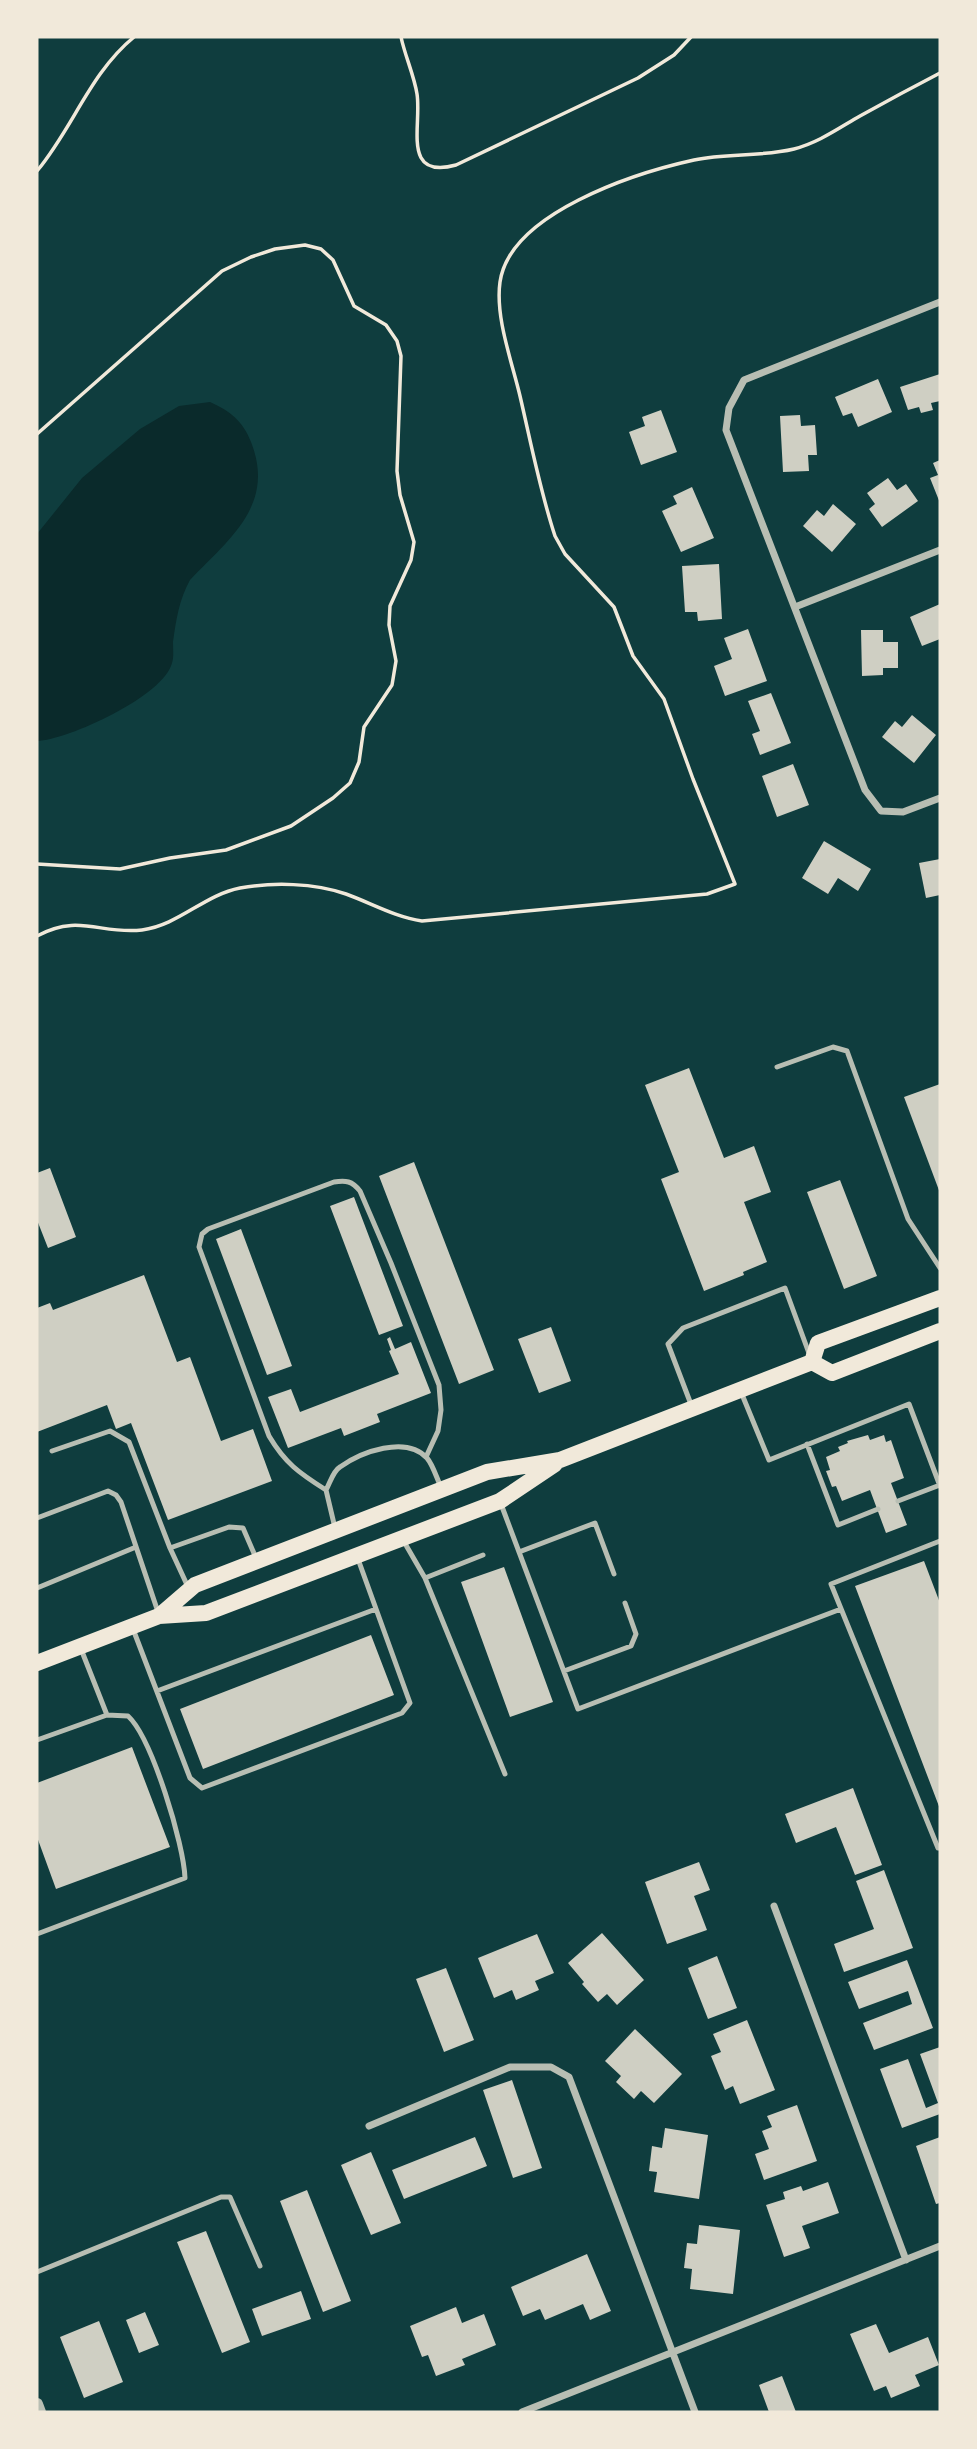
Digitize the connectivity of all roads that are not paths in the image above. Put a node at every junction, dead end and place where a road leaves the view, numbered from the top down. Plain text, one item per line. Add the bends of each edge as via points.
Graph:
1 (940, 302) edge
2 (940, 550) edge
3 (796, 607) junction
4 (940, 798) edge
5 (777, 1067) dead end
6 (940, 1268) edge
7 (940, 1298) edge
8 (940, 1331) edge
9 (812, 1362) junction
10 (741, 1391) junction
11 (693, 1410) junction
12 (807, 1444) junction
13 (52, 1451) dead end
14 (426, 1457) junction
15 (560, 1460) junction
16 (940, 1486) edge
17 (326, 1490) junction
18 (442, 1490) junction
19 (499, 1501) junction
20 (898, 1502) dead end
21 (878, 1509) dead end
22 (37, 1518) edge
23 (336, 1531) junction
24 (402, 1538) junction
25 (940, 1541) edge
26 (136, 1547) junction
27 (170, 1548) junction
28 (519, 1552) junction
29 (484, 1555) dead end
30 (356, 1556) junction
31 (257, 1561) junction
32 (614, 1574) dead end
33 (425, 1578) junction
34 (37, 1588) edge
35 (190, 1590) junction
36 (625, 1603) dead end
37 (376, 1609) junction
38 (841, 1609) junction
39 (159, 1616) junction
40 (132, 1626) junction
41 (80, 1646) junction
42 (37, 1663) edge
43 (564, 1671) junction
44 (157, 1690) junction
45 (107, 1715) junction
46 (37, 1740) edge
47 (505, 1774) dead end
48 (940, 1848) edge
49 (774, 1906) dead end
50 (37, 1934) edge
51 (369, 2126) dead end
52 (940, 2246) edge
53 (906, 2260) junction
54 (260, 2266) dead end
55 (37, 2273) edge
56 (672, 2353) junction
57 (37, 2404) edge
58 (40, 2412) edge
59 (522, 2412) edge
60 (695, 2412) edge

1 - 3 street via 744,380 729,408 726,430
2 - 3 street
3 - 4 street via 865,790 881,811 903,812
5 - 6 lane via 832,1047 847,1051 908,1219
7 - 9 main road via 818,1343
8 - 9 main road via 832,1373
9 - 10 main road
9 - 11 lane via 785,1288 683,1328 668,1344
10 - 11 main road
10 - 12 lane via 769,1460
11 - 15 main road
12 - 16 lane via 909,1404
12 - 21 lane via 838,1525
13 - 27 lane via 110,1431 129,1441
14 - 17 lane via 397,1446 365,1454 338,1468
14 - 17 lane via 438,1431 439,1385 359,1191 354,1183 334,1182 208,1229 199,1247 269,1436 282,1458
14 - 18 lane
15 - 18 main road via 487,1472
15 - 19 main road
16 - 20 lane
17 - 23 lane
18 - 23 main road
19 - 24 main road
19 - 28 lane
22 - 26 lane via 107,1491 121,1502
23 - 31 main road
24 - 30 main road
24 - 33 lane
25 - 38 lane via 831,1584
26 - 34 lane
26 - 39 lane
27 - 31 lane via 229,1527 243,1528
27 - 35 lane
28 - 32 lane via 595,1523
28 - 43 lane
29 - 33 lane
30 - 37 lane
30 - 39 main road via 206,1613
31 - 35 main road
33 - 47 lane
35 - 39 main road
36 - 43 lane via 636,1634 631,1646
37 - 44 lane
37 - 44 lane via 410,1703 402,1713 202,1788 190,1778
38 - 43 lane via 578,1709
38 - 48 lane
39 - 40 main road
40 - 41 main road
40 - 44 lane
41 - 42 main road
41 - 45 lane
45 - 46 lane
45 - 50 lane via 128,1716 145,1740 185,1878
49 - 53 street
51 - 56 street via 510,2067 551,2067 569,2077
52 - 53 street
53 - 56 street
54 - 55 lane via 230,2197 221,2197
56 - 59 street
56 - 60 street
57 - 58 street

